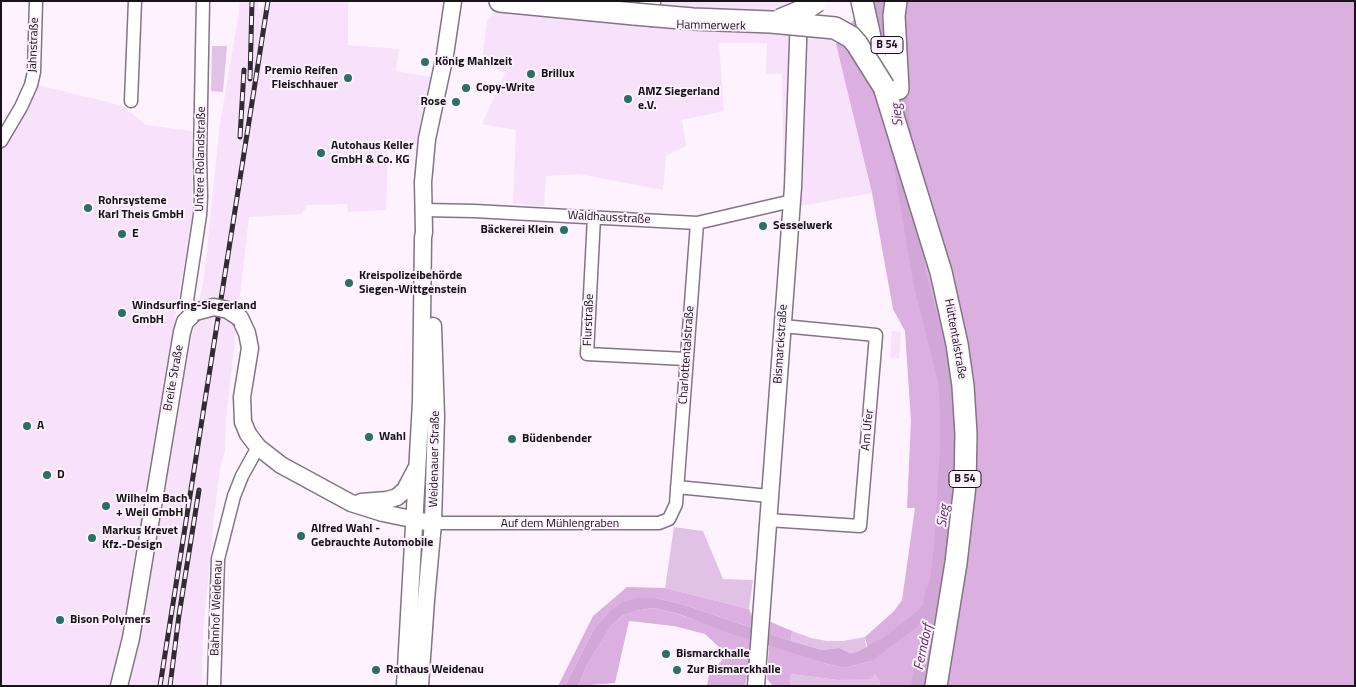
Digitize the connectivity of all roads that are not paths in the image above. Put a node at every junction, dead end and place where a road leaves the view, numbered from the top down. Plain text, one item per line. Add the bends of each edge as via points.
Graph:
1 (36, 1) edge
2 (135, 1) edge
3 (204, 1) edge
4 (453, 1) edge
5 (500, 1) edge
6 (646, 1) edge
7 (799, 1) edge
8 (817, 1) edge
9 (862, 1) edge
10 (876, 1) edge
11 (896, 1) edge
12 (772, 22) junction
13 (799, 28) junction
14 (891, 88) junction
15 (131, 101) dead end
16 (1, 141) edge
17 (792, 201) junction
18 (423, 210) junction
19 (594, 217) junction
20 (697, 223) junction
21 (193, 314) junction
22 (783, 326) junction
23 (686, 360) junction
24 (428, 403) junction
25 (258, 447) junction
26 (418, 465) junction
27 (677, 487) junction
28 (769, 496) junction
29 (351, 503) junction
30 (676, 504) joint
31 (415, 520) junction
32 (768, 520) junction
33 (433, 522) junction
34 (119, 686) edge
35 (214, 686) edge
36 (405, 686) edge
37 (420, 686) edge
38 (756, 686) edge
39 (936, 686) edge
40 (950, 686) edge

1 - 16 street, Jahnstraße via 32,85
2 - 15 street
3 - 21 street, Untere Rolandstraße via 200,215 187,300
4 - 18 street, Weidenauer Straße via 428,139
5 - 12 highway, bridge via 693,19
6 - 13 street, Hammerwerk via 654,2 652,23
7 - 13 street, Bismarckstraße
8 - 12 highway, bridge via 788,18
9 - 14 highway, Hüttentalstraße / B 54, bridge via 871,42
10 - 14 highway, Hüttentalstraße / B 54
11 - 14 highway
12 - 14 highway, bridge via 826,26 843,32 857,44
13 - 17 street, Bismarckstraße
14 - 39 highway, Hüttentalstraße / B 54 via 941,272 958,344 963,386 965,485
14 - 40 highway, Hüttentalstraße / B 54 via 951,251 964,304 976,384 979,486
17 - 20 street, Waldhausstraße
17 - 22 street, Bismarckstraße
18 - 19 street, Waldhausstraße
18 - 24 street, Weidenauer Straße
19 - 20 street, Waldhausstraße
19 - 23 street, Flurstraße via 587,354
20 - 23 street, Charlottentalstraße
21 - 25 street, bridge via 214,307 228,310 240,318 250,348 242,397 243,422
21 - 34 street, Breite Straße via 185,322 178,349 131,638
22 - 28 street, Bismarckstraße
22 - 32 street, Am Ufer via 876,335 860,526
23 - 27 street, Charlottentalstraße
24 - 26 street, Weidenauer Straße
24 - 33 street, Weidenauer Straße
25 - 29 street via 281,465
25 - 35 street, Bahnhof Weidenau via 234,496 218,559
26 - 29 street via 405,490 397,497
26 - 31 street, Weidenauer Straße
27 - 28 street
27 - 30 street, Charlottentalstraße
28 - 32 street, Bismarckstraße
29 - 31 street
30 - 33 street, Auf dem Mühlengraben via 668,519 659,523
31 - 33 street
31 - 36 street, Weidenauer Straße
32 - 38 street, Bismarckstraße
33 - 37 street, Weidenauer Straße

